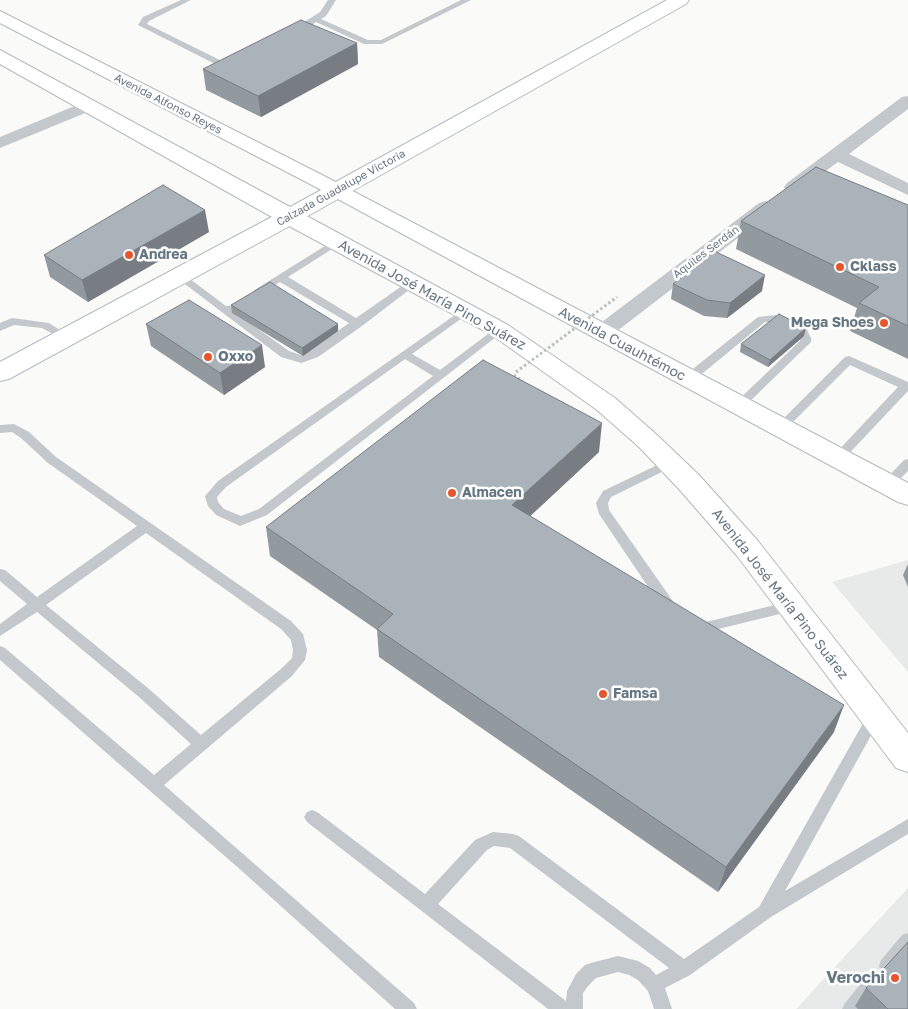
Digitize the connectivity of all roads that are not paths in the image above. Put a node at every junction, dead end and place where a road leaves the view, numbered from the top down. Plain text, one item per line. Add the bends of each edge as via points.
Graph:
1 (188, 0) edge
2 (332, 0) edge
3 (467, 0) edge
4 (680, 0) edge
5 (0, 16) edge
6 (315, 19) junction
7 (0, 32) edge
8 (286, 36) edge
9 (73, 55) junction
10 (0, 56) edge
11 (245, 60) edge
12 (908, 101) edge
13 (88, 105) junction
14 (200, 120) junction
15 (0, 143) edge
16 (836, 154) junction
17 (336, 190) junction
18 (908, 190) edge
19 (289, 217) junction
20 (336, 242) junction
21 (178, 275) junction
22 (280, 277) junction
23 (413, 283) junction
24 (226, 311) junction
25 (465, 311) junction
26 (358, 324) junction
27 (0, 328) edge
28 (500, 330) junction
29 (600, 333) junction
30 (66, 337) junction
31 (404, 354) junction
32 (0, 373) edge
33 (441, 376) junction
34 (688, 379) junction
35 (907, 386) edge
36 (738, 406) junction
37 (780, 428) junction
38 (0, 429) edge
39 (838, 458) junction
40 (670, 463) junction
41 (908, 463) edge
42 (898, 490) edge
43 (145, 527) junction
44 (0, 574) edge
45 (37, 604) junction
46 (791, 606) junction
47 (0, 631) edge
48 (0, 652) edge
49 (875, 715) junction
50 (202, 745) junction
51 (908, 758) edge
52 (153, 785) junction
53 (312, 817) dead end
54 (908, 826) edge
55 (427, 904) junction
56 (765, 912) junction
57 (908, 941) edge
58 (684, 969) junction
59 (654, 985) junction
60 (408, 1009) edge
61 (562, 1009) edge
62 (574, 1009) edge
63 (663, 1009) edge
64 (851, 1009) edge

1 - 11 lane via 146,19 142,25 220,63 233,64
2 - 6 lane via 323,14
3 - 6 lane via 382,42 368,42
4 - 17 main road, Calzada Guadalupe Victoria
5 - 9 main road, Avenida Alfonso Reyes
6 - 8 lane
7 - 9 main road via 37,52
9 - 14 main road, Avenida Alfonso Reyes
10 - 13 main road
12 - 16 street, Aquiles Serdán
13 - 14 main road via 119,99 155,114
13 - 15 street
13 - 19 main road
14 - 17 main road, Avenida Alfonso Reyes
16 - 18 street
16 - 29 street, Aquiles Serdán
17 - 19 main road, Calzada Guadalupe Victoria
17 - 29 main road, Avenida Cuauhtémoc
19 - 20 main road, Avenida José María Pino Suárez
19 - 21 main road, Calzada Guadalupe Victoria
20 - 22 lane
20 - 23 main road, Avenida José María Pino Suárez
21 - 24 lane
21 - 30 main road, Calzada Guadalupe Victoria
22 - 24 lane
22 - 26 lane via 299,294
23 - 25 main road, Avenida José María Pino Suárez
23 - 26 lane
24 - 26 lane via 293,358 308,357
25 - 28 main road, Avenida José María Pino Suárez
25 - 31 lane
27 - 30 lane via 12,321 45,325
28 - 33 lane
28 - 40 main road, Avenida José María Pino Suárez via 606,404
29 - 34 main road, Avenida Cuauhtémoc
30 - 32 main road, Calzada Guadalupe Victoria
31 - 33 lane
31 - 33 lane via 222,484 211,496 212,503 232,519 246,520 259,515
34 - 36 main road, Avenida Cuauhtémoc
34 - 36 lane via 762,319 776,318 802,332 805,342
35 - 37 lane via 849,360
35 - 39 lane
36 - 37 main road, Avenida Cuauhtémoc
37 - 39 main road, Avenida Cuauhtémoc
38 - 43 lane via 14,428 25,434 52,460
39 - 42 main road, Avenida Cuauhtémoc
40 - 46 main road, Avenida José María Pino Suárez via 748,549
40 - 46 lane via 607,494 602,503 603,511 674,614 686,623 706,627
41 - 42 lane
43 - 45 lane
43 - 50 lane via 286,625 298,638 298,660
44 - 45 lane
45 - 47 lane
45 - 50 lane
46 - 49 main road, Avenida José María Pino Suárez
48 - 52 lane
49 - 51 main road, Avenida José María Pino Suárez
49 - 56 lane
50 - 52 lane
52 - 60 lane
53 - 55 lane
54 - 56 lane
55 - 58 lane via 481,845 493,839 513,841
55 - 61 lane
56 - 58 lane
57 - 64 lane
58 - 59 lane
59 - 62 lane via 632,967 604,966 591,971 582,980 575,992
59 - 63 lane via 662,999

